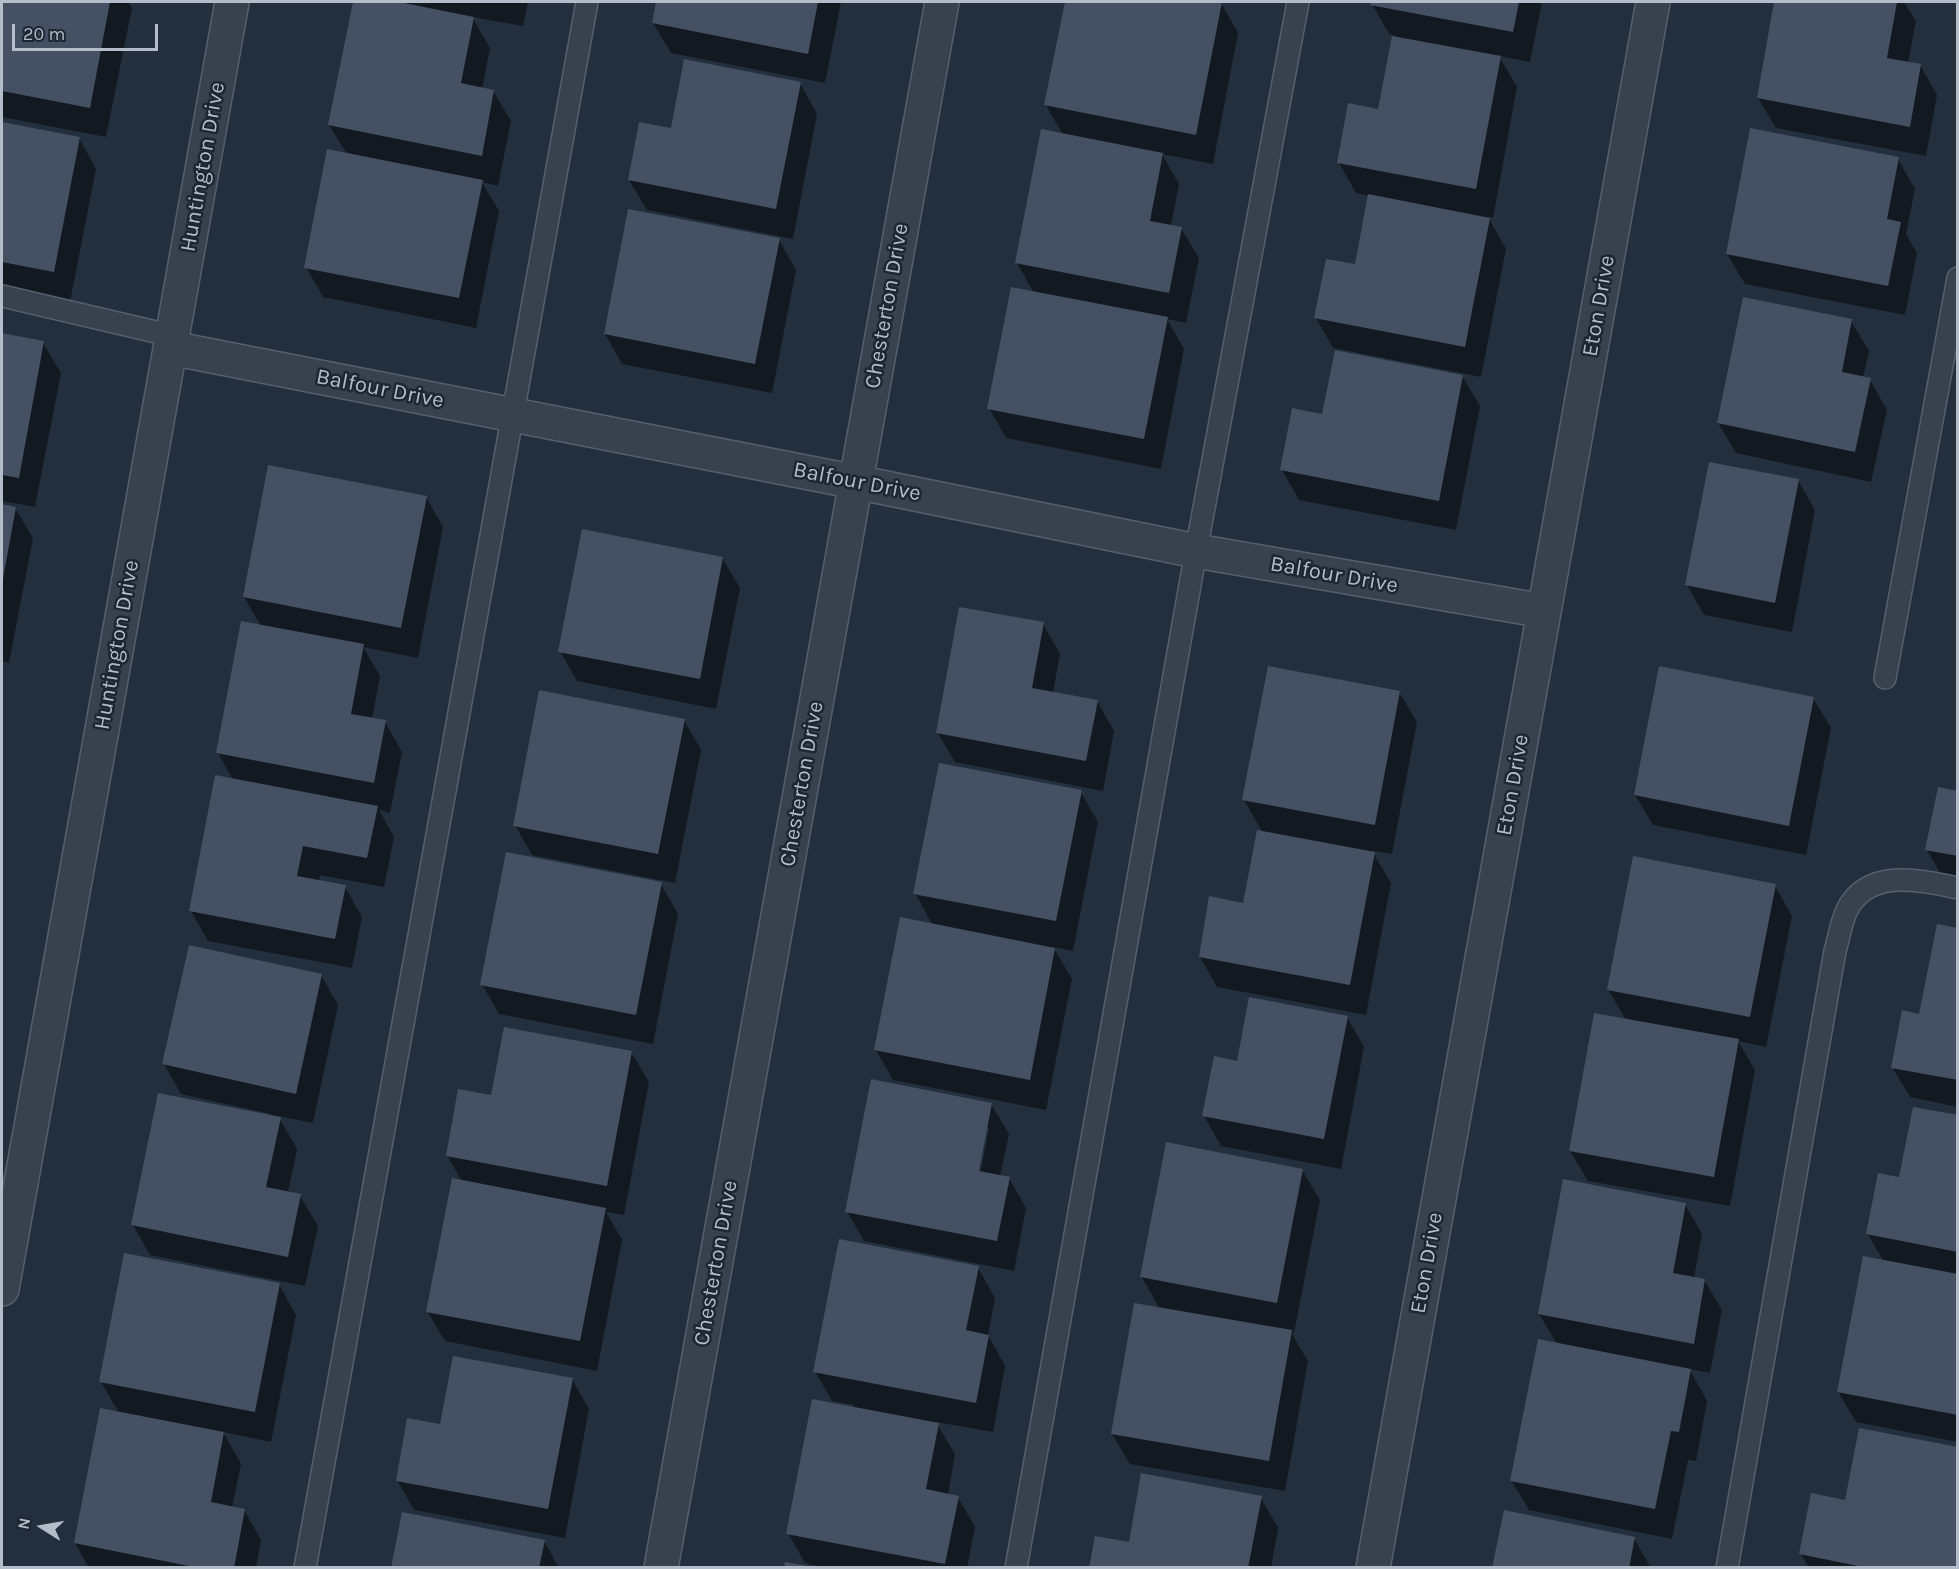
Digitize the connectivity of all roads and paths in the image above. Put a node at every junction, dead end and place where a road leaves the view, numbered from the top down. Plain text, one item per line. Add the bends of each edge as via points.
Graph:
1 (232, 2) edge
2 (587, 2) edge
3 (942, 2) edge
4 (1298, 2) edge
5 (1653, 2) edge
6 (1958, 278) edge
7 (2, 296) edge
8 (172, 342) junction
9 (512, 414) junction
10 (856, 482) junction
11 (1196, 551) junction
12 (1544, 611) junction
13 (1885, 678) dead end
14 (1958, 888) edge
15 (2, 1289) edge
16 (305, 1568) edge
17 (661, 1568) edge
18 (1016, 1568) edge
19 (1373, 1568) edge
20 (1727, 1568) edge

1 - 8 street, Huntington Drive
2 - 9 lane
3 - 10 street, Chesterton Drive
4 - 11 lane
5 - 12 street, Eton Drive
6 - 13 lane
7 - 8 lane
8 - 9 street, Balfour Drive
8 - 15 street, Huntington Drive
9 - 10 street, Balfour Drive
9 - 16 lane
10 - 11 street, Balfour Drive
10 - 17 street, Chesterton Drive
11 - 12 street, Balfour Drive
11 - 18 lane
12 - 19 street, Eton Drive
14 - 20 lane via 1924,880 1879,881 1863,889 1847,910 1835,951

